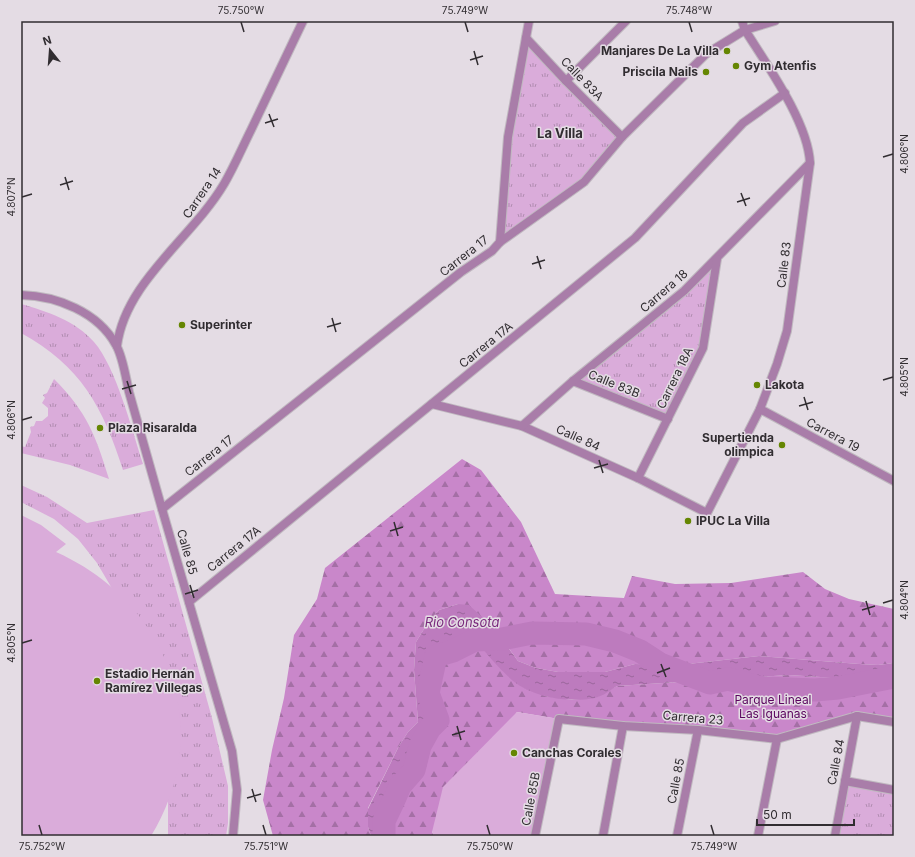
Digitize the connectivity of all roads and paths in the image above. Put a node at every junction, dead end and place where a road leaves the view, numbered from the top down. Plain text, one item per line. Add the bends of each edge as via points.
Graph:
1 (303, 21) edge
2 (529, 21) edge
3 (626, 21) edge
4 (742, 21) edge
5 (775, 21) edge
6 (745, 30) junction
7 (526, 38) junction
8 (566, 81) junction
9 (785, 94) junction
10 (622, 137) junction
11 (810, 163) junction
12 (500, 242) junction
13 (716, 258) junction
14 (21, 296) edge
15 (117, 346) junction
16 (574, 381) junction
17 (432, 404) junction
18 (760, 409) junction
19 (668, 419) junction
20 (522, 426) junction
21 (638, 478) junction
22 (894, 482) edge
23 (162, 509) junction
24 (707, 513) joint
25 (189, 602) junction
26 (857, 716) junction
27 (559, 719) joint
28 (894, 722) edge
29 (623, 726) junction
30 (698, 730) junction
31 (777, 739) junction
32 (845, 781) junction
33 (894, 790) edge
34 (235, 834) edge
35 (535, 836) edge
36 (603, 836) edge
37 (677, 836) edge
38 (758, 836) edge
39 (835, 836) edge

1 - 15 street, Carrera 14 via 225,184 194,227 152,272 126,311
2 - 7 street
3 - 8 street
4 - 6 street, Calle 83
5 - 6 street, Carrera 17
6 - 9 street, Calle 83
6 - 10 street, Carrera 17 via 706,54
7 - 8 street, Calle 83A
7 - 12 street via 508,137
8 - 10 street, Calle 83A
9 - 11 street, Calle 83 via 805,138 810,152
9 - 17 street, Carrera 17A via 743,123 635,238
10 - 12 street, Carrera 17 via 584,182
11 - 13 street, Carrera 18
11 - 18 street, Calle 83 via 787,331 778,364
12 - 23 street, Carrera 17 via 492,251 461,272
13 - 16 street, Carrera 18 via 684,291
13 - 19 street, Carrera 18A via 703,348
14 - 15 street via 54,300 78,310 94,320
15 - 23 street, Calle 85
16 - 19 street, Calle 83B
16 - 20 street, Carrera 18
17 - 20 street, Calle 84
17 - 25 street, Carrera 17A
18 - 22 street, Carrera 19
18 - 24 street, Calle 83
19 - 21 street, Carrera 18A
20 - 21 street, Calle 84
21 - 24 street, Calle 84
23 - 25 street, Calle 85
25 - 34 street, Calle 85 via 232,751 237,790
26 - 28 street, Carrera 23
26 - 31 street, Carrera 23
26 - 32 street, Calle 84
27 - 29 street, Carrera 23
27 - 35 street, Calle 85B
29 - 30 street, Carrera 23
29 - 36 street
30 - 31 street, Carrera 23
30 - 37 street, Calle 85
31 - 38 street
32 - 33 street
32 - 39 street, Calle 84

